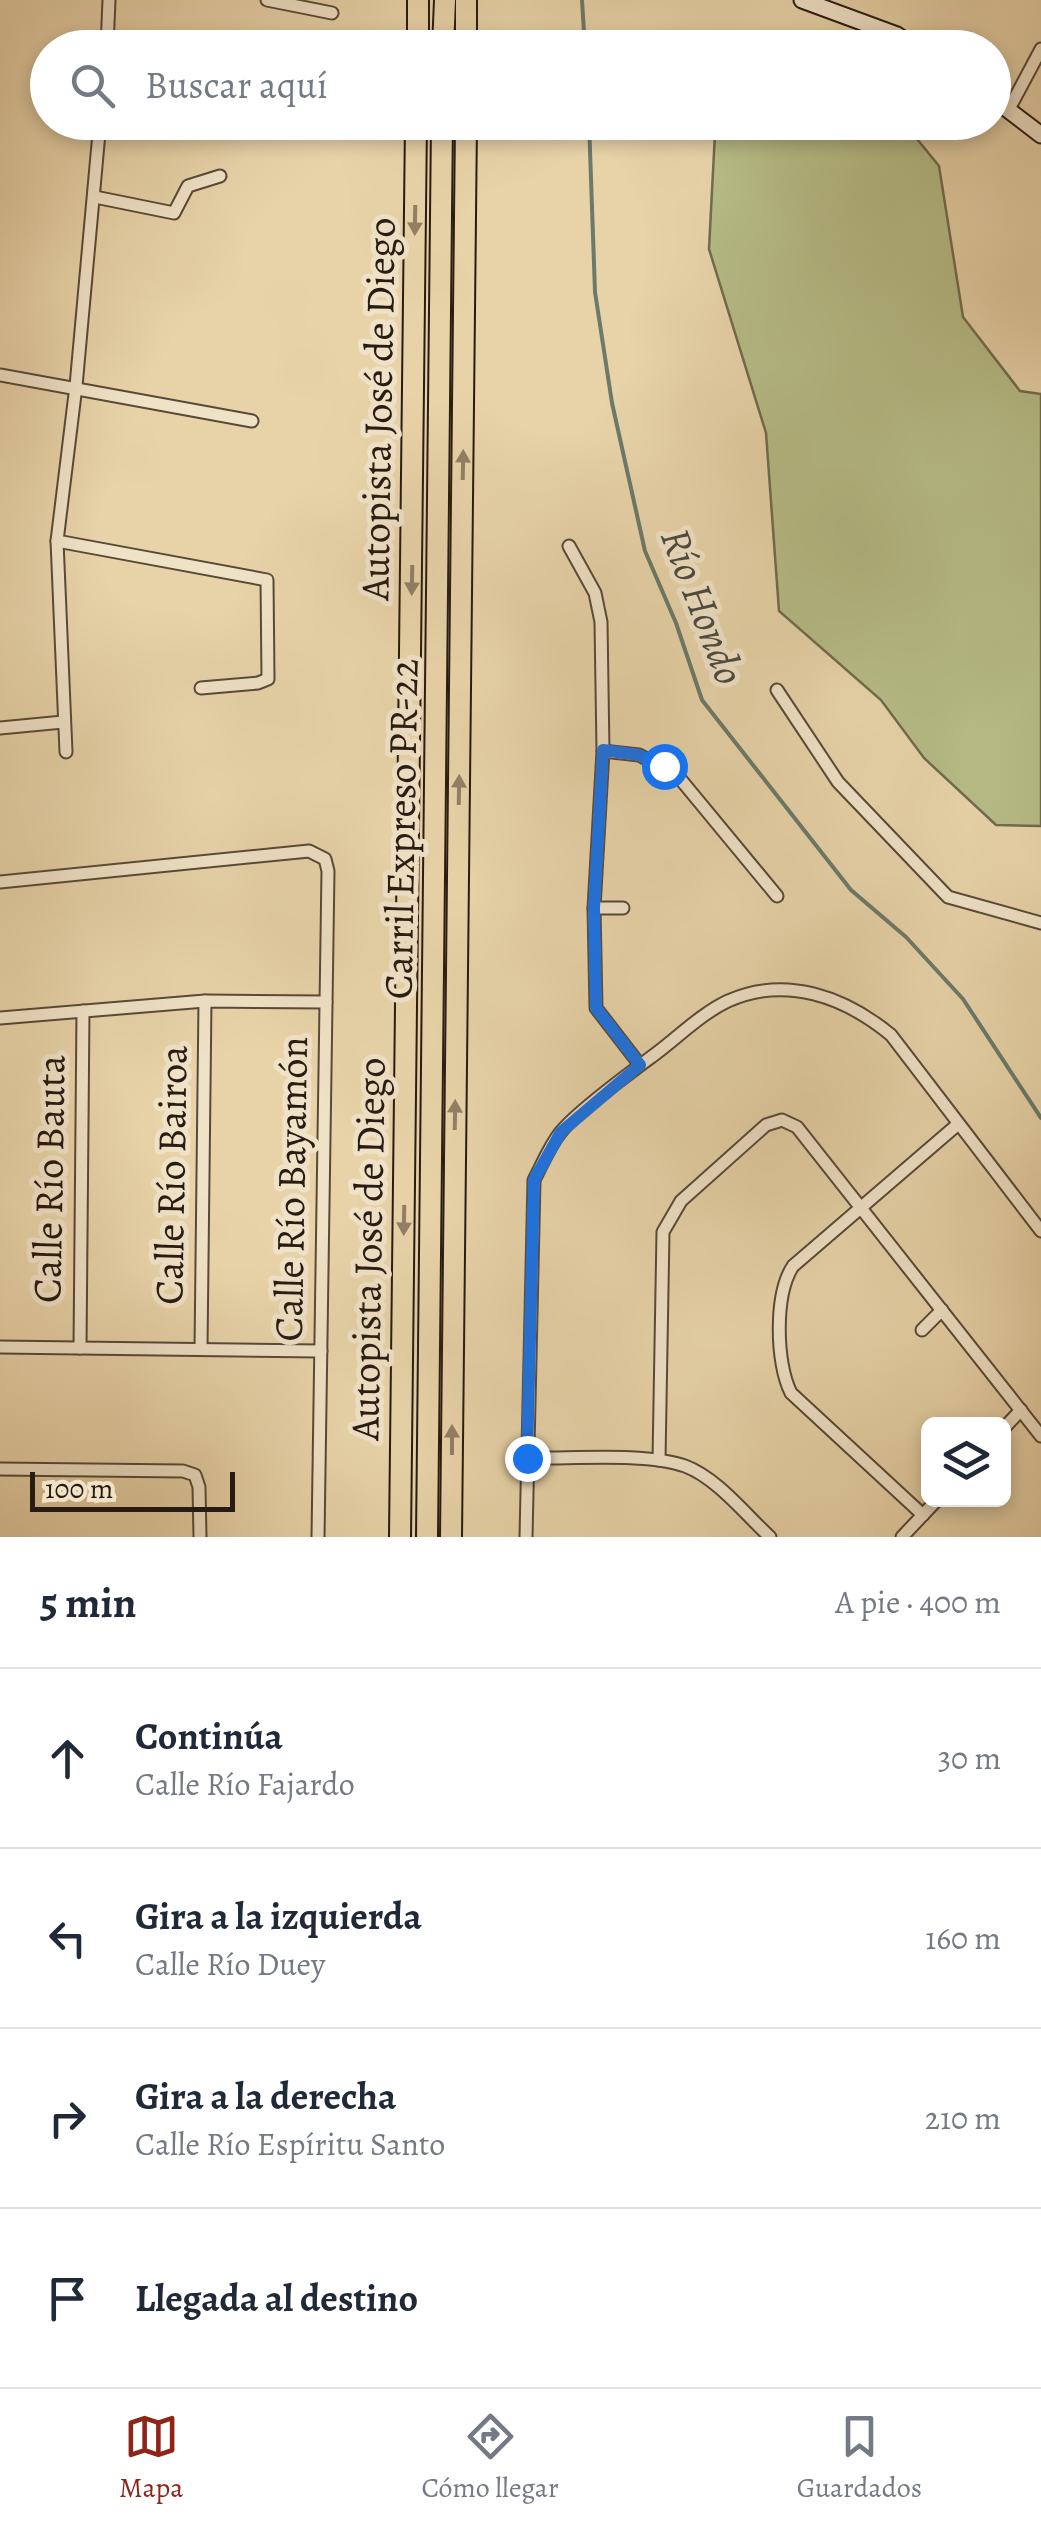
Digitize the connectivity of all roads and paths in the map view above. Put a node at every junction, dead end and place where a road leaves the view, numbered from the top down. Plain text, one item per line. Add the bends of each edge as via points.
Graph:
1 (109, 0) edge
2 (267, 0) edge
3 (418, 0) edge
4 (445, 0) edge
5 (466, 0) edge
6 (810, 1) edge
7 (332, 12) dead end
8 (107, 30) edge
9 (418, 30) edge
10 (444, 30) edge
11 (466, 30) edge
12 (883, 30) edge
13 (1041, 49) edge
14 (1011, 105) edge
15 (1011, 111) edge
16 (1041, 135) edge
17 (99, 140) edge
18 (416, 140) edge
19 (442, 140) edge
20 (466, 140) edge
21 (220, 176) dead end
22 (96, 198) junction
23 (0, 374) edge
24 (76, 386) junction
25 (252, 420) dead end
26 (57, 541) junction
27 (569, 546) dead end
28 (201, 688) dead end
29 (777, 690) dead end
30 (63, 722) junction
31 (0, 728) edge
32 (603, 750) junction
33 (66, 752) dead end
34 (0, 882) edge
35 (777, 896) dead end
36 (594, 908) junction
37 (622, 908) dead end
38 (1041, 923) edge
39 (206, 1001) junction
40 (326, 1002) junction
41 (83, 1011) junction
42 (0, 1018) edge
43 (640, 1065) junction
44 (957, 1125) junction
45 (862, 1205) junction
46 (1041, 1232) edge
47 (942, 1310) junction
48 (922, 1330) dead end
49 (0, 1347) edge
50 (80, 1348) junction
51 (201, 1350) junction
52 (322, 1352) junction
53 (1021, 1410) junction
54 (1011, 1421) edge
55 (1041, 1436) edge
56 (527, 1458) junction
57 (659, 1460) junction
58 (0, 1468) edge
59 (930, 1507) edge
60 (922, 1515) junction
61 (200, 1537) edge
62 (318, 1537) edge
63 (400, 1537) edge
64 (426, 1537) edge
65 (451, 1537) edge
66 (526, 1537) edge
67 (770, 1537) edge
68 (902, 1537) edge

1 - 8 street
2 - 7 street
3 - 9 highway
4 - 10 highway
5 - 11 highway
6 - 12 street
13 - 14 street
15 - 16 street
17 - 22 street
18 -> 63 highway, Autopista José de Diego
19 - 64 highway, Carril Expreso PR-22
65 -> 20 highway
21 - 22 street via 188,186 174,213
22 - 24 street
23 - 24 street
24 - 25 street
24 - 26 street
26 - 28 street via 267,580 268,679
26 - 30 street
27 - 32 street via 595,593 601,622
29 - 38 street via 838,782 948,897
30 - 31 street
30 - 33 street
32 - 35 street via 639,755 677,775
32 - 36 street
34 - 40 street, Calle Río Bayamón via 309,851 324,858 328,871
36 - 37 street
36 - 43 street via 596,1008
39 - 40 street
39 - 41 street
39 - 51 street, Calle Río Bairoa
40 - 52 street, Calle Río Bayamón
41 - 42 street
41 - 50 street, Calle Río Bauta
43 - 44 street via 725,1002 760,992 804,991 869,1017 891,1035
43 - 56 street via 561,1132 534,1180
44 - 45 street
44 - 46 street
45 - 47 street
45 - 57 street via 797,1127 782,1120 766,1124 681,1201 663,1232 661,1254
45 - 60 street via 786,1277 783,1377 792,1394
47 - 48 street
47 - 53 street
49 - 50 street
50 - 51 street
51 - 52 street
52 - 62 street, Calle Río Bayamón
53 - 54 street
53 - 55 street
56 - 57 street
56 - 66 street
57 - 67 street via 710,1482
58 - 61 street via 183,1471 196,1476 200,1487
59 - 60 street
60 - 68 street

